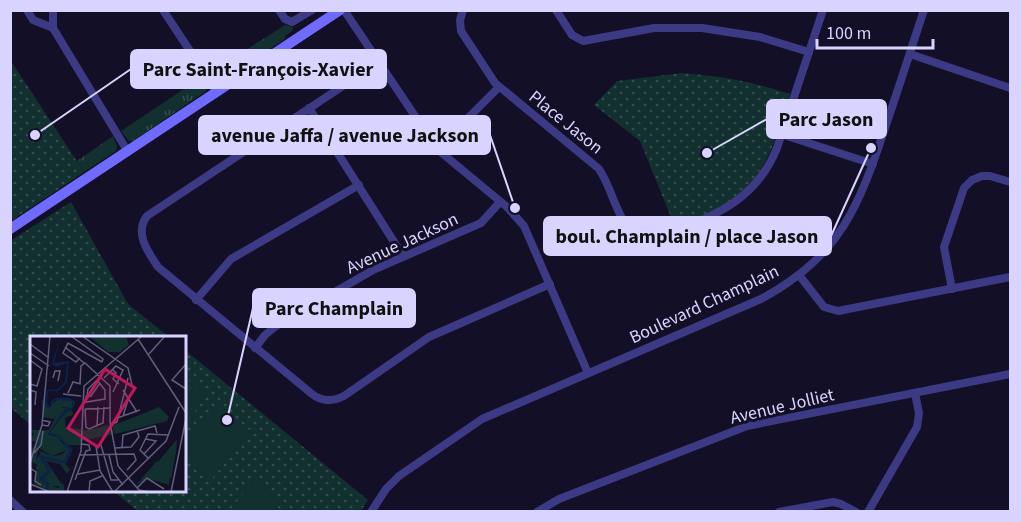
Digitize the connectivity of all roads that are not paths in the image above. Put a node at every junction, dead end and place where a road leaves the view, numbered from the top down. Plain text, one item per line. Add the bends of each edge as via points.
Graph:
1 (27, 10) edge
2 (53, 10) edge
3 (163, 10) edge
4 (279, 10) edge
5 (342, 10) edge
6 (463, 10) edge
7 (556, 10) edge
8 (823, 10) edge
9 (924, 10) edge
10 (309, 11) edge
11 (53, 28) junction
12 (808, 52) junction
13 (910, 54) junction
14 (379, 62) junction
15 (499, 87) junction
16 (1011, 88) edge
17 (217, 92) junction
18 (309, 108) junction
19 (781, 134) junction
20 (437, 149) junction
21 (128, 152) junction
22 (873, 164) junction
23 (1011, 182) edge
24 (358, 185) junction
25 (500, 202) junction
26 (10, 230) edge
27 (403, 256) junction
28 (799, 275) junction
29 (1011, 277) edge
30 (550, 284) junction
31 (952, 289) junction
32 (196, 300) junction
33 (255, 348) junction
34 (588, 373) junction
35 (1011, 374) edge
36 (915, 393) junction
37 (10, 500) edge
38 (23, 512) edge
39 (371, 512) edge
40 (537, 512) edge
41 (779, 512) edge
42 (856, 512) edge
43 (868, 512) edge

1 - 11 street via 33,20
2 - 11 street
3 - 17 street
4 - 10 street via 291,22
5 - 14 street
5 - 17 street
6 - 15 street, Place Jason via 461,31
7 - 12 street via 572,35 582,41 654,28 702,28 760,37
8 - 12 street, Place Jason
9 - 13 street, Boulevard Champlain
11 - 21 street
12 - 19 street, Place Jason
13 - 16 street
13 - 22 street, Boulevard Champlain
14 - 18 street
14 - 20 street
15 - 19 street, Place Jason via 598,168 626,227 643,240 660,238 717,213 744,196 770,164
15 - 20 street
17 - 21 street
18 - 24 street
18 - 32 street via 145,219 142,238 158,267
19 - 22 street
20 - 25 street
21 - 26 street
22 - 28 street, Boulevard Champlain via 845,226
23 - 31 street via 986,176 972,180 964,188 944,247
24 - 27 street
24 - 32 street via 231,259
25 - 27 street, Avenue Jackson via 481,223
25 - 30 street via 524,226
27 - 33 street, Avenue Jackson via 276,326
28 - 31 street via 824,307 838,311
28 - 34 street, Boulevard Champlain via 753,302
29 - 31 street
30 - 33 street via 429,337 334,400 315,396
30 - 34 street
32 - 33 street
34 - 39 street, Boulevard Champlain via 465,429 399,476
35 - 36 street, Avenue Jolliet
36 - 40 street, Avenue Jolliet via 741,428 559,499
36 - 43 street via 917,427
37 - 38 street
41 - 42 street via 833,502

